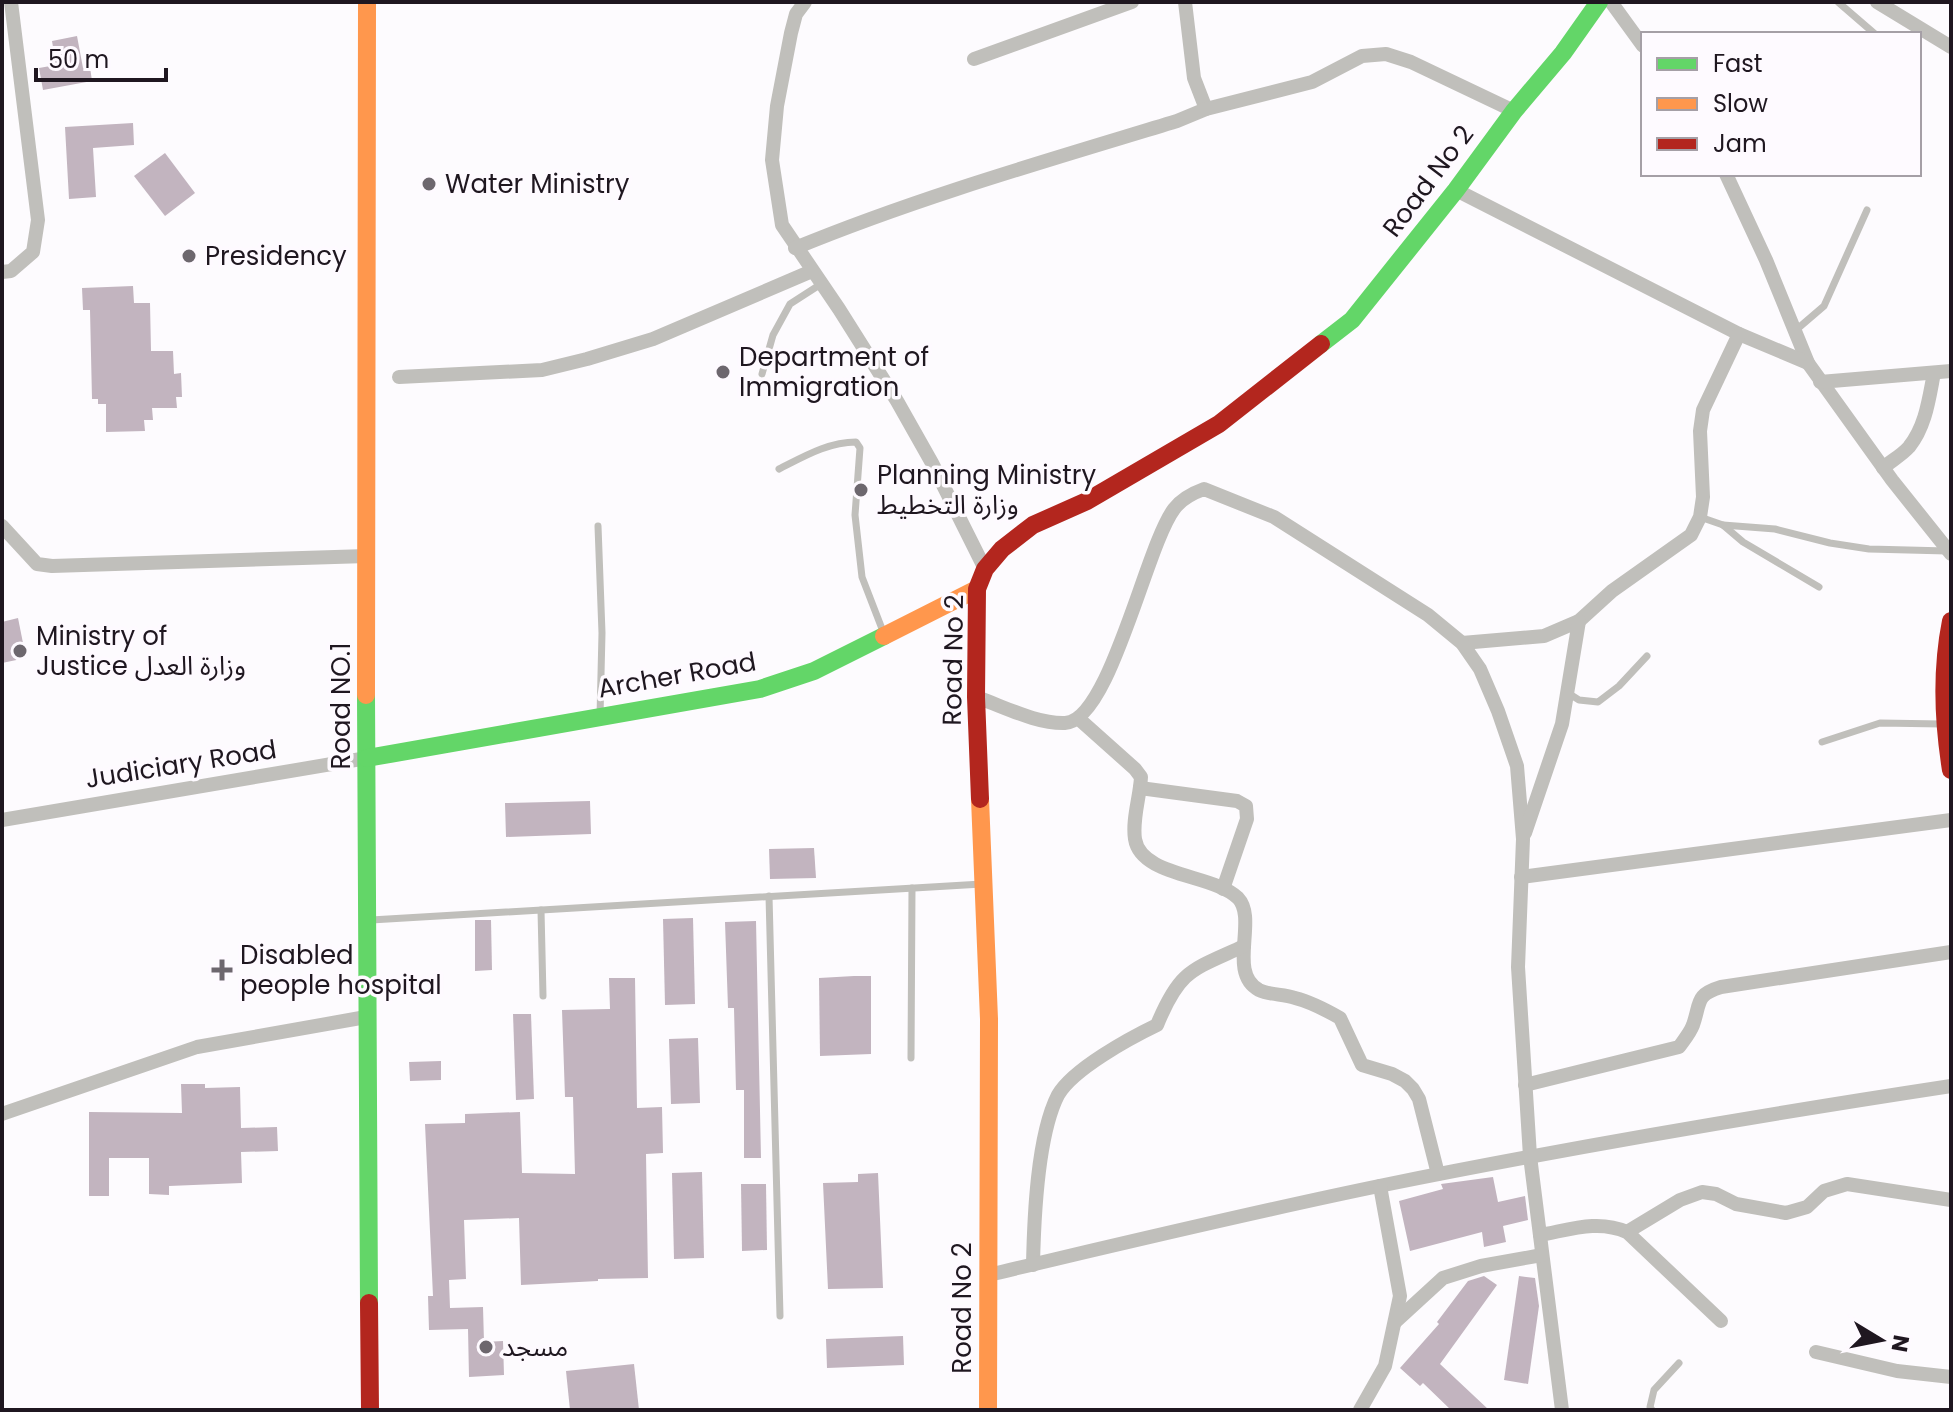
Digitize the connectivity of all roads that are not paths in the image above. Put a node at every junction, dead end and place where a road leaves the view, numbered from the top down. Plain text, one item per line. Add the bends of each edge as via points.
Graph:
1 (11, 2) edge
2 (367, 2) edge
3 (805, 2) edge
4 (1132, 2) edge
5 (1185, 2) edge
6 (1599, 2) edge
7 (1611, 2) edge
8 (1838, 2) edge
9 (1877, 2) edge
10 (1873, 32) edge
11 (1641, 43) edge
12 (1951, 47) edge
13 (974, 59) dead end
14 (1206, 109) junction
15 (1514, 111) junction
16 (1727, 176) edge
17 (1456, 190) junction
18 (1867, 210) dead end
19 (795, 248) junction
20 (2, 272) edge
21 (817, 278) junction
22 (1795, 331) junction
23 (1739, 334) junction
24 (1808, 363) junction
25 (1951, 371) edge
26 (1934, 373) junction
27 (762, 374) dead end
28 (399, 377) dead end
29 (1820, 382) junction
30 (1883, 468) junction
31 (779, 469) dead end
32 (1700, 517) junction
33 (1723, 525) junction
34 (2, 526) edge
35 (598, 526) dead end
36 (1950, 553) edge
37 (367, 556) junction
38 (985, 569) junction
39 (1819, 587) dead end
40 (977, 589) junction
41 (1579, 621) junction
42 (1951, 621) edge
43 (885, 636) junction
44 (1462, 643) junction
45 (1647, 656) dead end
46 (1568, 693) junction
47 (976, 697) junction
48 (600, 716) junction
49 (1079, 719) junction
50 (1944, 725) junction
51 (1822, 742) dead end
52 (367, 758) junction
53 (1951, 770) edge
54 (1140, 788) junction
55 (2, 820) edge
56 (1951, 820) edge
57 (1523, 839) junction
58 (1521, 877) junction
59 (984, 884) junction
60 (912, 888) junction
61 (1223, 889) junction
62 (769, 896) junction
63 (541, 910) junction
64 (367, 920) junction
65 (1244, 946) junction
66 (1951, 952) edge
67 (543, 996) dead end
68 (366, 1017) junction
69 (911, 1058) dead end
70 (1525, 1085) junction
71 (1951, 1086) edge
72 (2, 1114) edge
73 (1530, 1156) junction
74 (1438, 1174) junction
75 (1380, 1186) junction
76 (1951, 1200) edge
77 (1627, 1232) junction
78 (1540, 1235) junction
79 (1542, 1255) junction
80 (1033, 1265) junction
81 (988, 1275) junction
82 (780, 1316) dead end
83 (1721, 1321) dead end
84 (1395, 1322) junction
85 (1816, 1352) dead end
86 (1679, 1363) dead end
87 (1951, 1377) edge
88 (370, 1410) edge
89 (988, 1410) edge
90 (1360, 1410) edge
91 (1562, 1410) edge
92 (1652, 1410) edge

1 - 20 street via 38,220 33,252 11,271
2 - 37 main road, Road NO.1
3 - 19 street via 791,33 772,160 782,225
4 - 13 street
5 - 14 street via 1194,78
6 - 15 main road, Road No 2
7 - 11 street
8 - 10 lane
9 - 12 street
14 - 15 street via 1312,82 1362,56 1386,54
14 - 19 street
15 - 17 main road, Road No 2
16 - 22 street
17 - 23 street
17 - 38 main road, Road No 2 via 1352,320 1219,424 1087,501 1033,525
18 - 22 lane via 1824,306
19 - 21 street
21 - 27 lane via 790,304 773,335
21 - 28 street via 653,339 542,370
21 - 38 street via 897,401
22 - 24 street
23 - 24 street
23 - 32 street via 1703,410
24 - 29 street
25 - 26 street
26 - 29 street
26 - 30 street via 1926,414 1909,448
29 - 30 street
30 - 36 street
31 - 43 lane via 822,448 856,442 860,448 855,515 862,577
32 - 33 lane
32 - 41 street via 1691,535
33 - 36 lane via 1775,529 1869,549
33 - 39 lane
34 - 37 street via 37,564 52,566
35 - 48 lane
37 - 52 main road, Road NO.1
38 - 40 main road, Road No 2
40 - 43 main road, Archer Road
40 - 47 main road, Road No 2
41 - 44 street via 1544,636
41 - 46 street
42 - 50 main road via 1944,662
43 - 48 main road, Archer Road via 814,671 760,689
44 - 49 street via 1428,615 1274,517 1204,489 1175,507 1158,536 1101,688
44 - 57 street via 1480,669 1517,766
45 - 46 lane via 1598,702
46 - 57 street
47 - 49 street via 1053,722
47 - 59 main road, Road No 2
48 - 52 main road, Archer Road
49 - 54 street via 1135,769
50 - 51 lane via 1880,723
50 - 53 main road
52 - 55 street, Judiciary Road
52 - 64 main road, Road NO.1
54 - 61 street via 1134,829 1144,857
54 - 61 street via 1246,806 1247,819
56 - 58 street
57 - 58 street
58 - 70 street via 1518,967
59 - 60 lane
59 - 81 main road, Road No 2
60 - 62 lane
60 - 69 lane
61 - 65 street via 1243,906
62 - 63 lane
62 - 82 lane
63 - 64 lane
63 - 67 lane
64 - 68 main road, Road NO.1
65 - 74 street via 1244,970 1259,990 1296,998 1340,1018 1362,1065 1392,1074 1413,1089
65 - 80 street via 1187,972 1157,1025 1125,1040 1059,1093 1042,1155
66 - 70 street via 1721,987 1700,998 1692,1028 1679,1047
68 - 72 street via 197,1047
68 - 88 main road, Road NO.1
70 - 73 street
71 - 73 street
73 - 74 street
73 - 78 street
74 - 75 street
75 - 80 street
75 - 84 street via 1400,1296
76 - 77 street via 1847,1184 1786,1213 1702,1192
77 - 78 street via 1595,1225
77 - 83 street
78 - 79 street
79 - 84 street via 1443,1278
79 - 91 street
80 - 81 street
81 - 89 main road, Road No 2
84 - 90 street via 1385,1366
85 - 87 street
86 - 92 lane via 1654,1390

